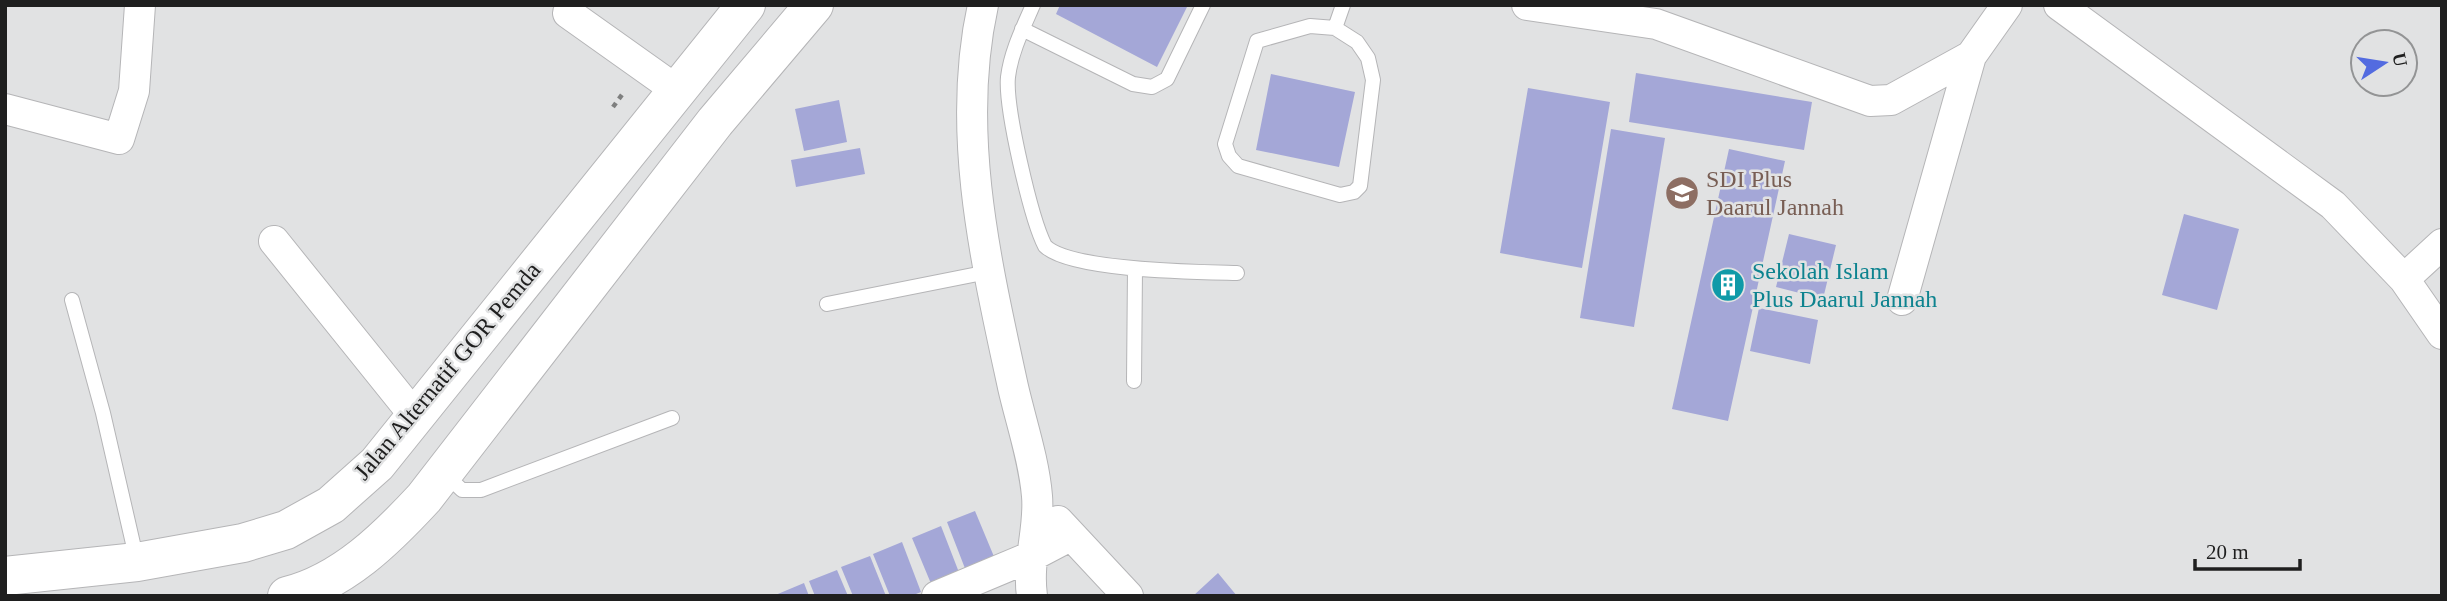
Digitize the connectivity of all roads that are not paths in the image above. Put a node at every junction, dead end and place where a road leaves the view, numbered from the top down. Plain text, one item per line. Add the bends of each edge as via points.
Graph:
1 (140, 5) edge
2 (746, 5) edge
3 (814, 5) edge
4 (983, 5) edge
5 (1033, 5) edge
6 (1203, 5) edge
7 (1343, 5) edge
8 (1527, 5) edge
9 (2007, 5) edge
10 (2059, 5) edge
11 (568, 13) dead end
12 (1335, 28) junction
13 (1023, 29) junction
14 (1971, 56) junction
15 (675, 89) junction
16 (5, 110) edge
17 (274, 241) dead end
18 (2439, 253) edge
19 (1135, 269) junction
20 (988, 272) junction
21 (1237, 273) dead end
22 (2404, 279) junction
23 (72, 300) dead end
24 (1902, 300) dead end
25 (827, 304) dead end
26 (2442, 334) edge
27 (1134, 381) dead end
28 (414, 415) junction
29 (672, 418) dead end
30 (444, 474) junction
31 (1037, 497) junction
32 (1070, 536) junction
33 (1030, 557) junction
34 (137, 562) junction
35 (5, 576) edge
36 (288, 596) edge
37 (937, 596) edge
38 (1032, 596) edge
39 (1128, 596) edge

1 - 16 street via 134,91 119,139
2 - 15 main road, Jalan Alternatif GOR Pemda
3 - 30 main road via 715,122
4 - 20 street via 970,108
5 - 13 lane
6 - 13 lane via 1167,79 1152,87 1133,84
7 - 12 lane
8 - 14 street via 1656,24 1870,101 1891,100
9 - 14 street
10 - 22 street via 2305,183 2350,221
11 - 15 street
12 - 12 lane via 1357,42 1368,58 1373,79 1360,186 1340,195 1238,166 1225,144 1257,41 1310,26
13 - 19 lane via 1013,55 1008,94 1040,236 1060,255
14 - 24 street
15 - 28 main road, Jalan Alternatif GOR Pemda
17 - 28 street
18 - 22 street
19 - 21 lane
19 - 27 lane
20 - 25 lane
20 - 31 street
22 - 26 street
23 - 34 lane
28 - 34 main road, Jalan Alternatif GOR Pemda via 377,464 341,496 286,530 243,543
29 - 30 lane via 481,489 462,490
30 - 36 main road via 387,539 346,569
31 - 32 street
31 - 33 street
32 - 33 street
32 - 39 street
33 - 37 street
33 - 38 street
34 - 35 main road, Jalan Alternatif GOR Pemda

